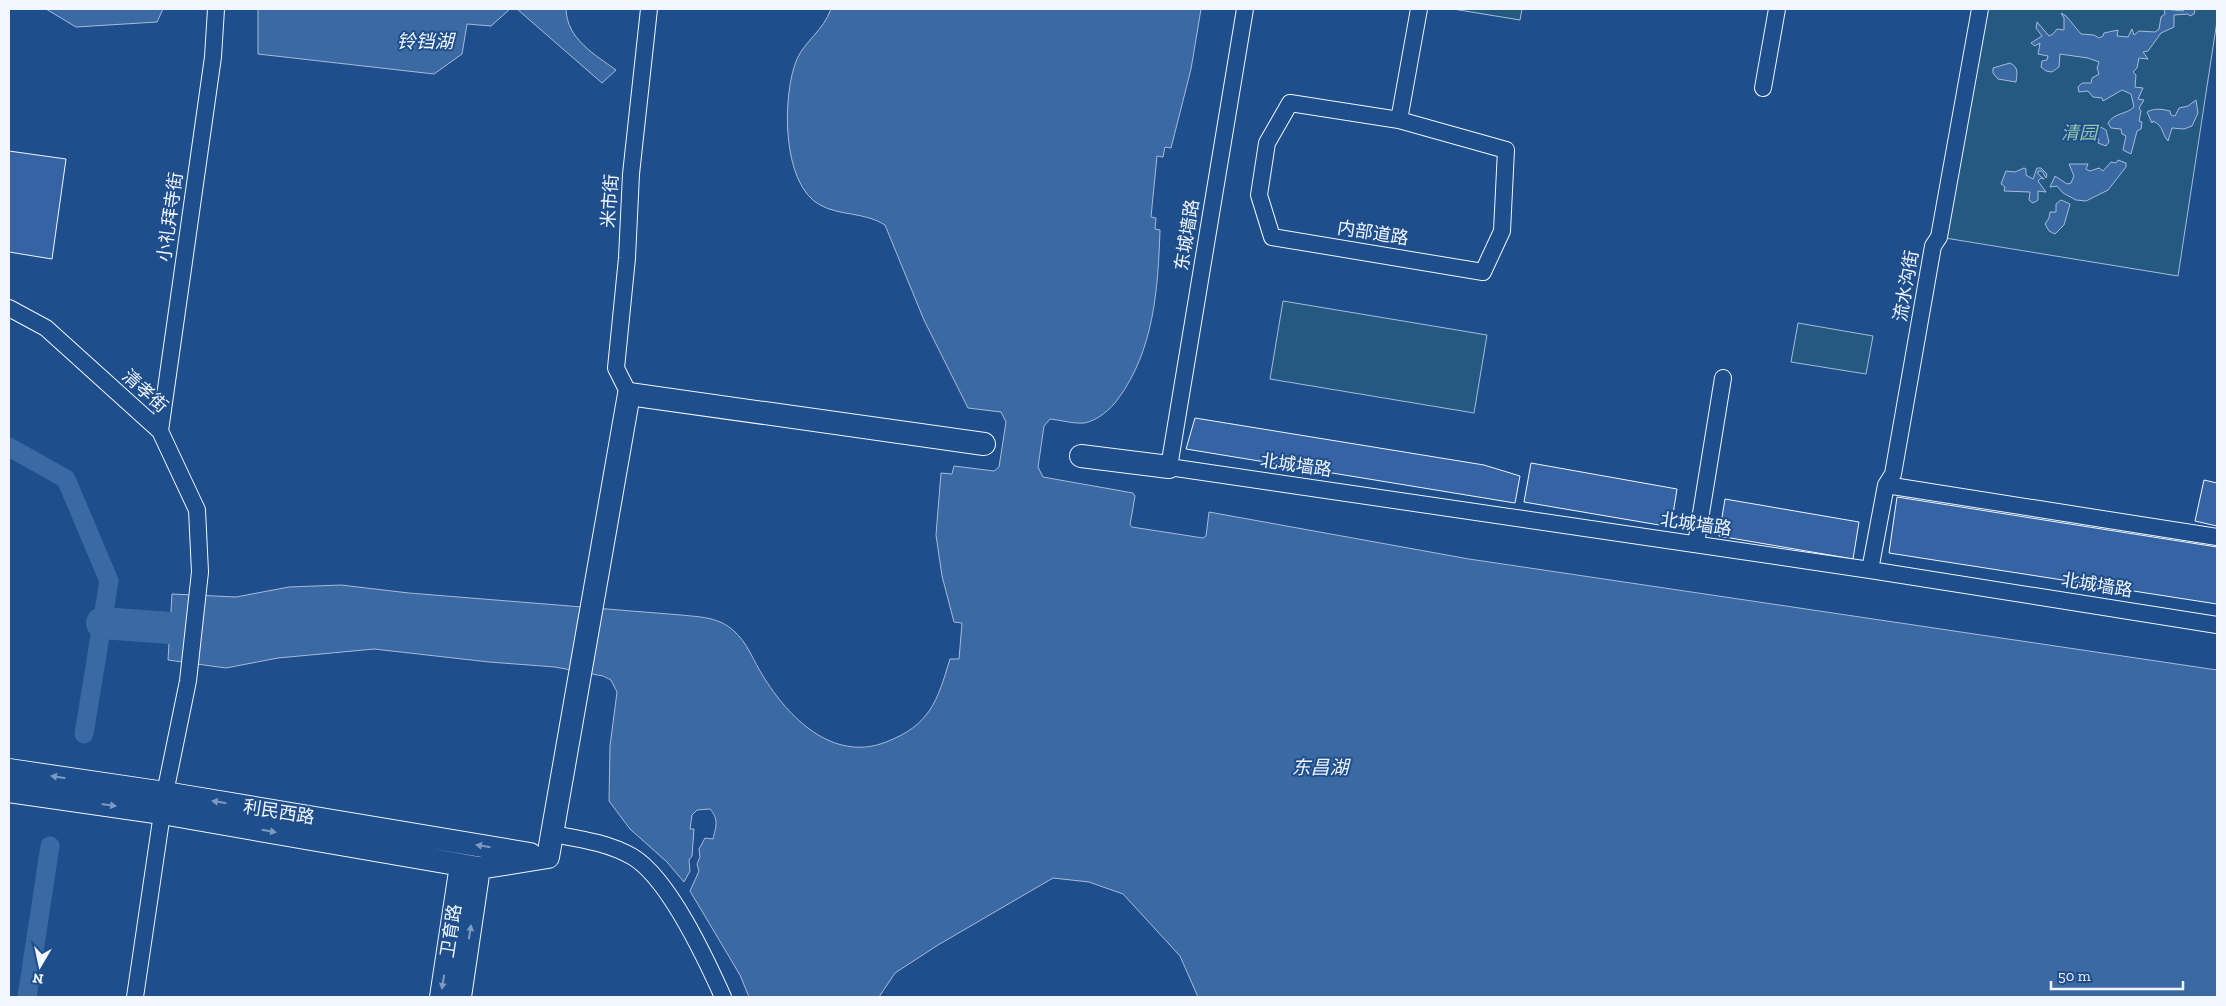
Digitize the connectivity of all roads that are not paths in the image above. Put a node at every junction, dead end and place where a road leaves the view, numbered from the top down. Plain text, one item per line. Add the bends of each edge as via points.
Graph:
1 (216, 9) edge
2 (649, 9) edge
3 (1245, 9) edge
4 (1419, 9) edge
5 (1777, 9) edge
6 (1980, 9) edge
7 (1763, 88) dead end
8 (1399, 120) junction
9 (9, 308) edge
10 (1723, 378) dead end
11 (629, 394) junction
12 (160, 431) junction
13 (984, 444) dead end
14 (1081, 456) dead end
15 (1169, 467) junction
16 (1886, 485) junction
17 (2217, 537) edge
18 (1696, 544) junction
19 (1870, 570) junction
20 (2217, 624) edge
21 (9, 770) edge
22 (9, 791) edge
23 (164, 803) junction
24 (554, 834) junction
25 (548, 857) junction
26 (470, 866) junction
27 (135, 997) edge
28 (441, 997) edge
29 (460, 997) edge
30 (723, 997) edge

1 - 12 street, 小礼拜寺街 via 213,57
2 - 11 street, 米市街 via 631,174 616,368
3 - 15 street, 东城墙路
4 - 8 street
5 - 7 street
6 - 16 street, 流水沟街 via 1939,237 1933,246 1893,474
8 - 8 street, 内部道路 via 1290,103 1267,144 1259,195 1272,237 1482,272 1502,231 1506,150
9 - 12 street, 清孝街 via 46,328
10 - 18 street
11 - 13 main road
11 - 24 main road
12 - 23 street, 清孝街 via 197,510 200,572 188,681
14 - 15 main road
15 - 18 street, 北城墙路
16 - 17 street
16 - 19 street, 流水沟街
18 - 19 street, 北城墙路
19 - 20 street, 北城墙路
23 -> 21 main road, 利民西路
22 -> 23 main road, 利民西路
25 -> 23 main road, 利民西路
23 -> 26 main road, 利民西路
23 - 27 street, 清孝街
24 - 25 main road
24 - 30 street via 610,846 644,865 676,908
25 - 26 main road, 利民西路
26 -> 28 main road, 卫育路
29 -> 26 main road, 卫育路

